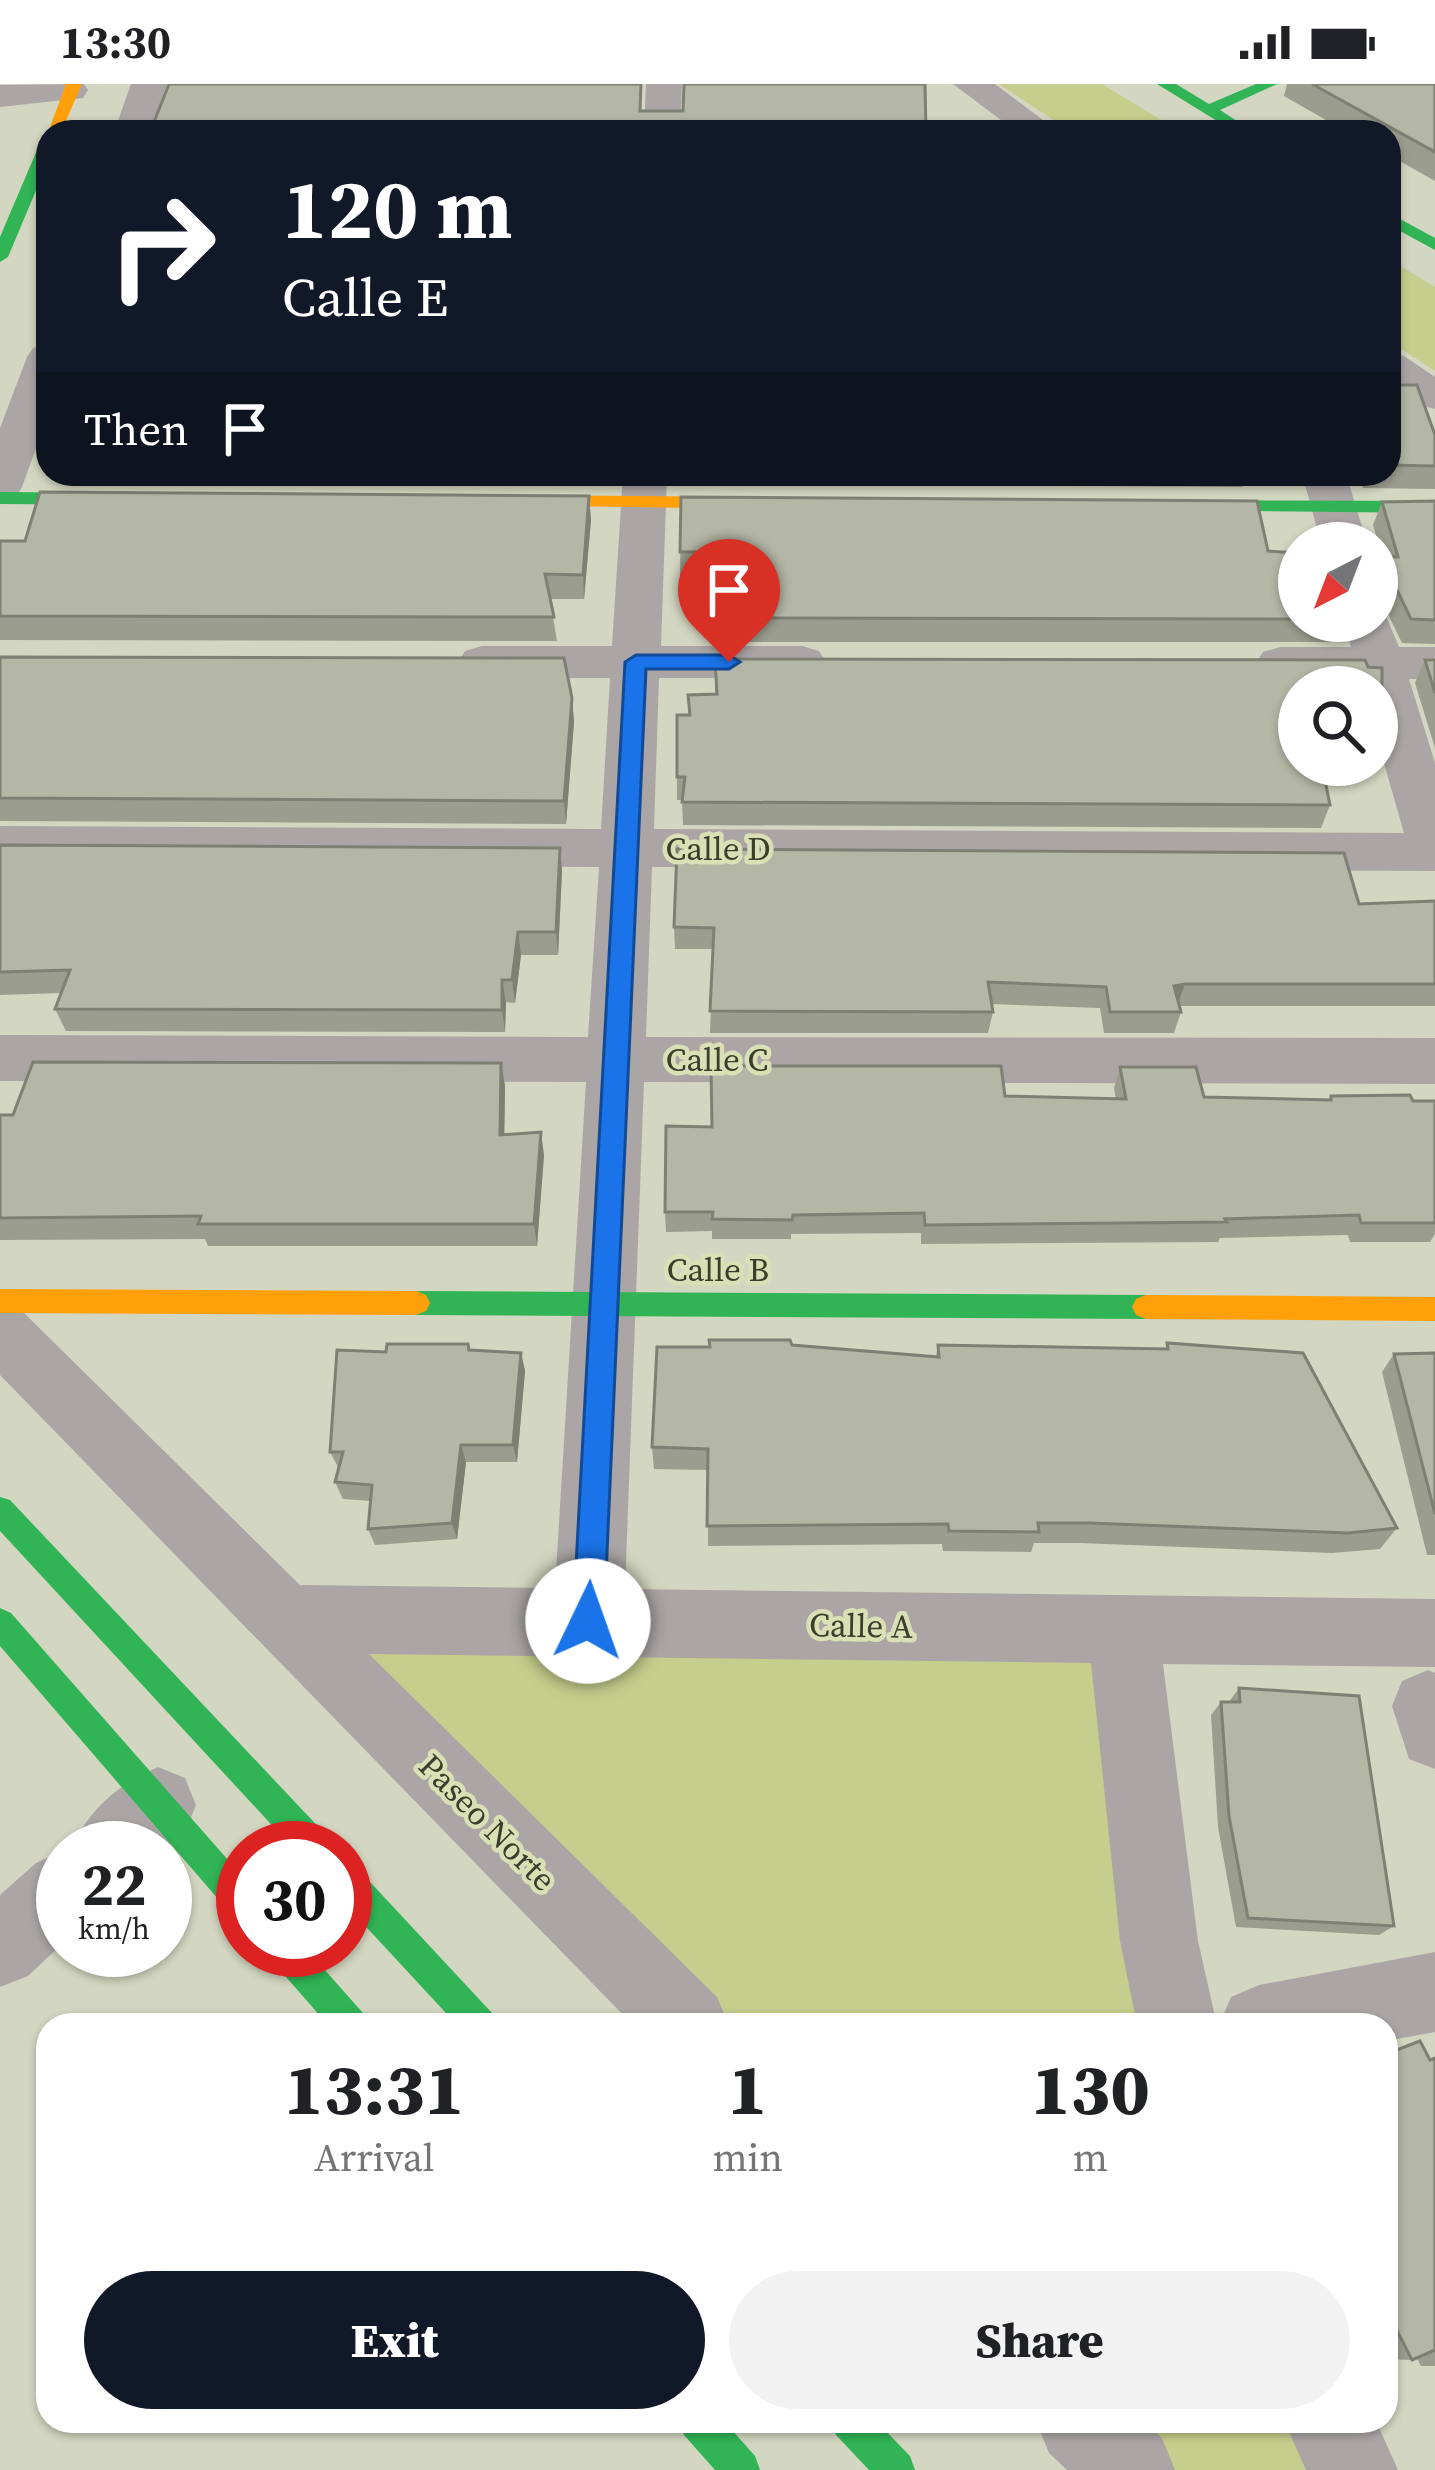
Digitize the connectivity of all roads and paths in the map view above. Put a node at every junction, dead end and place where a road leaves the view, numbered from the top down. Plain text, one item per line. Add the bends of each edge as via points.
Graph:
1 (149, 84) edge
2 (664, 84) edge
3 (971, 84) edge
4 (1165, 84) edge
5 (1269, 84) edge
6 (72, 87) edge
7 (0, 96) edge
8 (1208, 110) junction
9 (58, 120) edge
10 (136, 120) edge
11 (662, 120) edge
12 (1024, 120) edge
13 (1225, 120) edge
14 (36, 172) edge
15 (1401, 225) edge
16 (1435, 245) edge
17 (0, 257) edge
18 (1401, 375) edge
19 (36, 392) edge
20 (1435, 396) edge
21 (0, 487) edge
22 (644, 488) edge
23 (0, 498) edge
24 (167, 499) edge
25 (477, 501) edge
26 (810, 503) edge
27 (1143, 506) edge
28 (1435, 507) edge
29 (1334, 508) edge
30 (1374, 642) edge
31 (448, 662) edge
32 (636, 662) junction
33 (852, 662) edge
34 (1236, 663) edge
35 (1435, 663) edge
36 (0, 845) edge
37 (627, 848) junction
38 (1435, 850) edge
39 (0, 1058) edge
40 (616, 1059) junction
41 (1435, 1061) edge
42 (0, 1300) edge
43 (604, 1304) junction
44 (1435, 1310) edge
45 (0, 1332) edge
46 (0, 1510) edge
47 (287, 1619) junction
48 (588, 1621) junction
49 (0, 1623) edge
50 (1123, 1630) junction
51 (1435, 1633) edge
52 (131, 1821) edge
53 (290, 1821) edge
54 (372, 1909) edge
55 (36, 1915) edge
56 (0, 1948) edge
57 (309, 1977) edge
58 (1435, 1992) edge
59 (340, 2013) edge
60 (470, 2013) edge
61 (677, 2013) edge
62 (1174, 2013) edge
63 (1323, 2013) edge
64 (709, 2433) edge
65 (861, 2433) edge
66 (1093, 2433) edge
67 (1335, 2433) edge
68 (741, 2470) edge
69 (896, 2470) edge
70 (1130, 2470) edge
71 (1353, 2470) edge

1 - 10 street
2 - 11 street
3 - 12 street
4 - 8 street
5 - 8 street
6 - 7 street
6 - 9 street
8 - 13 street
14 - 17 street
15 - 16 street
18 - 20 street
19 - 21 street
22 - 25 street
22 - 26 street
22 - 32 street
23 - 24 street
27 - 29 street
28 - 29 street
30 - 34 street
30 - 35 street
30 - 38 street
31 - 32 street
32 - 33 street
32 - 37 street
36 - 37 street, Calle D
37 - 38 street, Calle D
37 - 40 street
39 - 40 street, Calle C
40 - 41 street, Calle C
40 - 43 street
42 - 43 street, Calle B
43 - 44 street, Calle B
43 - 48 street
45 - 47 street, Paseo Norte
46 - 53 street
47 - 48 street, Calle A
47 - 61 street, Paseo Norte
48 - 50 street, Calle A
49 - 52 street
50 - 51 street, Calle A
50 - 62 street
54 - 60 street
55 - 56 street
57 - 59 street
58 - 63 street
64 - 68 street
65 - 69 street
66 - 70 street
67 - 71 street

